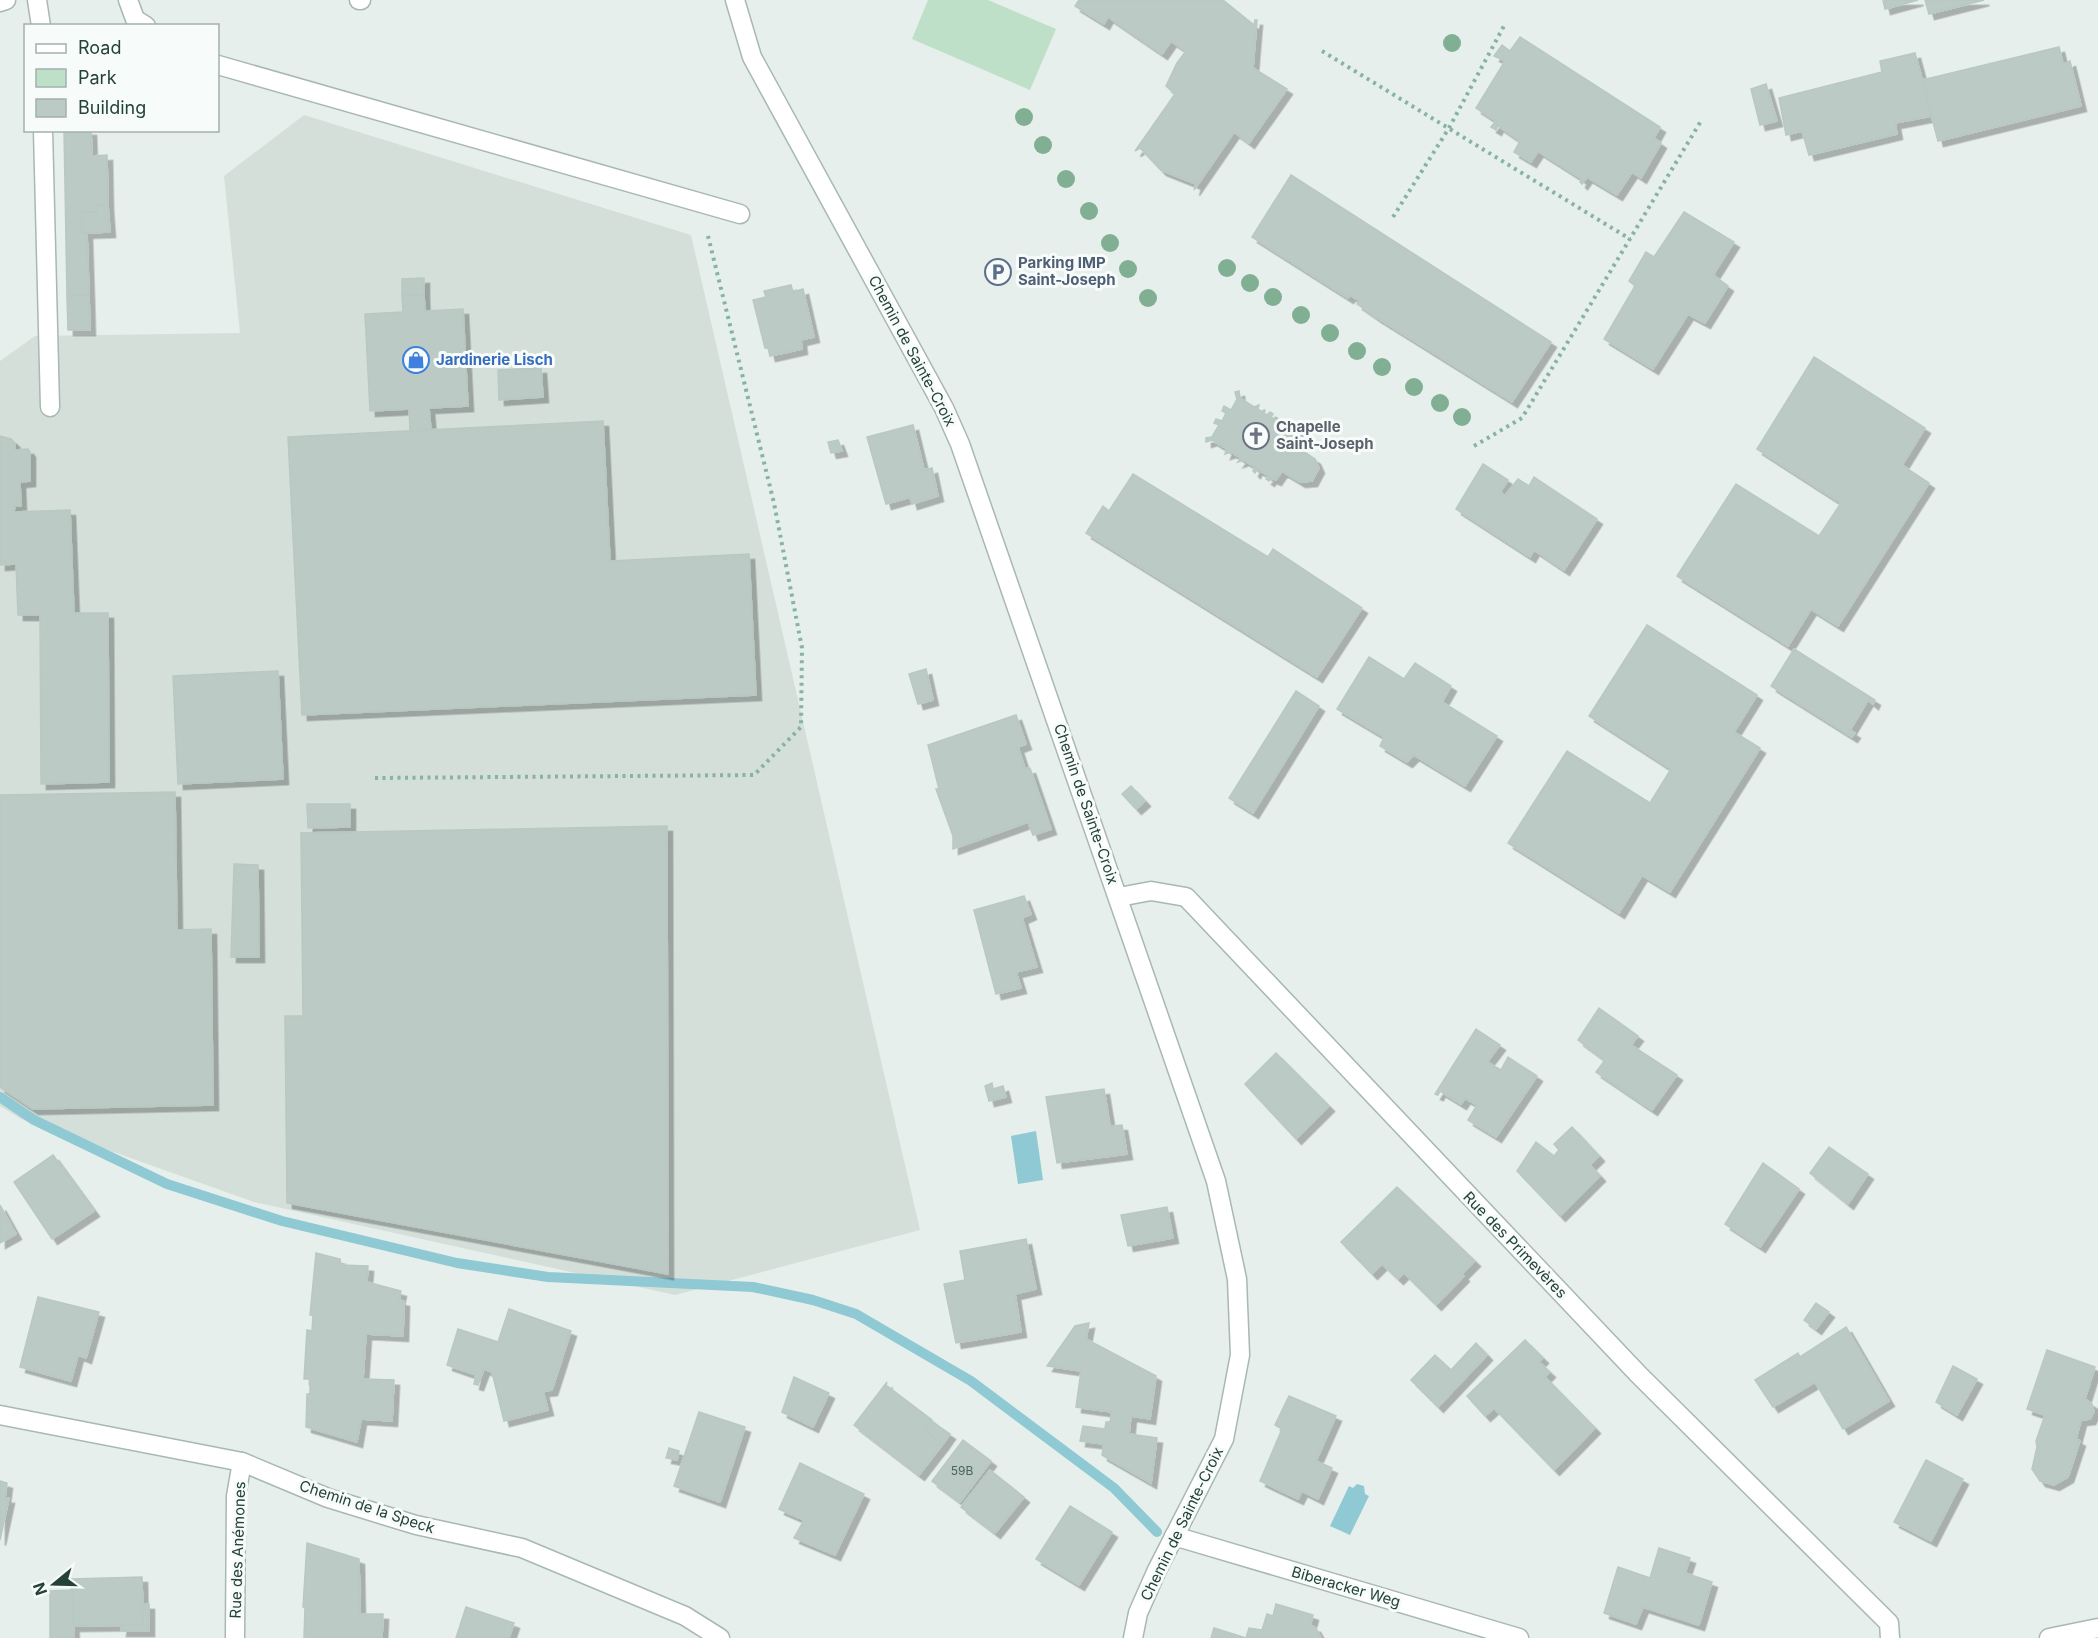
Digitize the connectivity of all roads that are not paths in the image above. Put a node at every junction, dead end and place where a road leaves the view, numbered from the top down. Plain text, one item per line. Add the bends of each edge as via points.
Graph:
1 (6, 0) edge
2 (37, 0) edge
3 (128, 0) edge
4 (735, 0) edge
5 (0, 2) edge
6 (40, 24) edge
7 (143, 24) edge
8 (219, 65) edge
9 (43, 132) edge
10 (740, 214) dead end
11 (50, 407) dead end
12 (1119, 897) junction
13 (0, 1415) edge
14 (242, 1462) junction
15 (1174, 1536) junction
16 (2098, 1629) edge
17 (235, 1638) edge
18 (720, 1638) edge
19 (1133, 1638) edge
20 (1519, 1638) edge
21 (1890, 1638) edge
22 (2049, 1638) edge

1 - 5 street
2 - 6 street
3 - 7 street via 135,19
4 - 12 street, Chemin de Sainte-Croix via 752,57 939,398 960,444
8 - 10 street
9 - 11 street
12 - 15 street, Chemin de Sainte-Croix via 1216,1182 1237,1279 1240,1355 1224,1439
12 - 21 street, Rue des Primevères via 1151,891 1186,897 1639,1375 1889,1623
13 - 14 street, Chemin de la Speck
14 - 17 street, Rue des Anémones via 236,1496
14 - 18 street, Chemin de la Speck via 328,1498 416,1525 522,1548 685,1616
15 - 19 street, Chemin de Sainte-Croix via 1138,1613
15 - 20 street, Biberacker Weg
16 - 22 street

